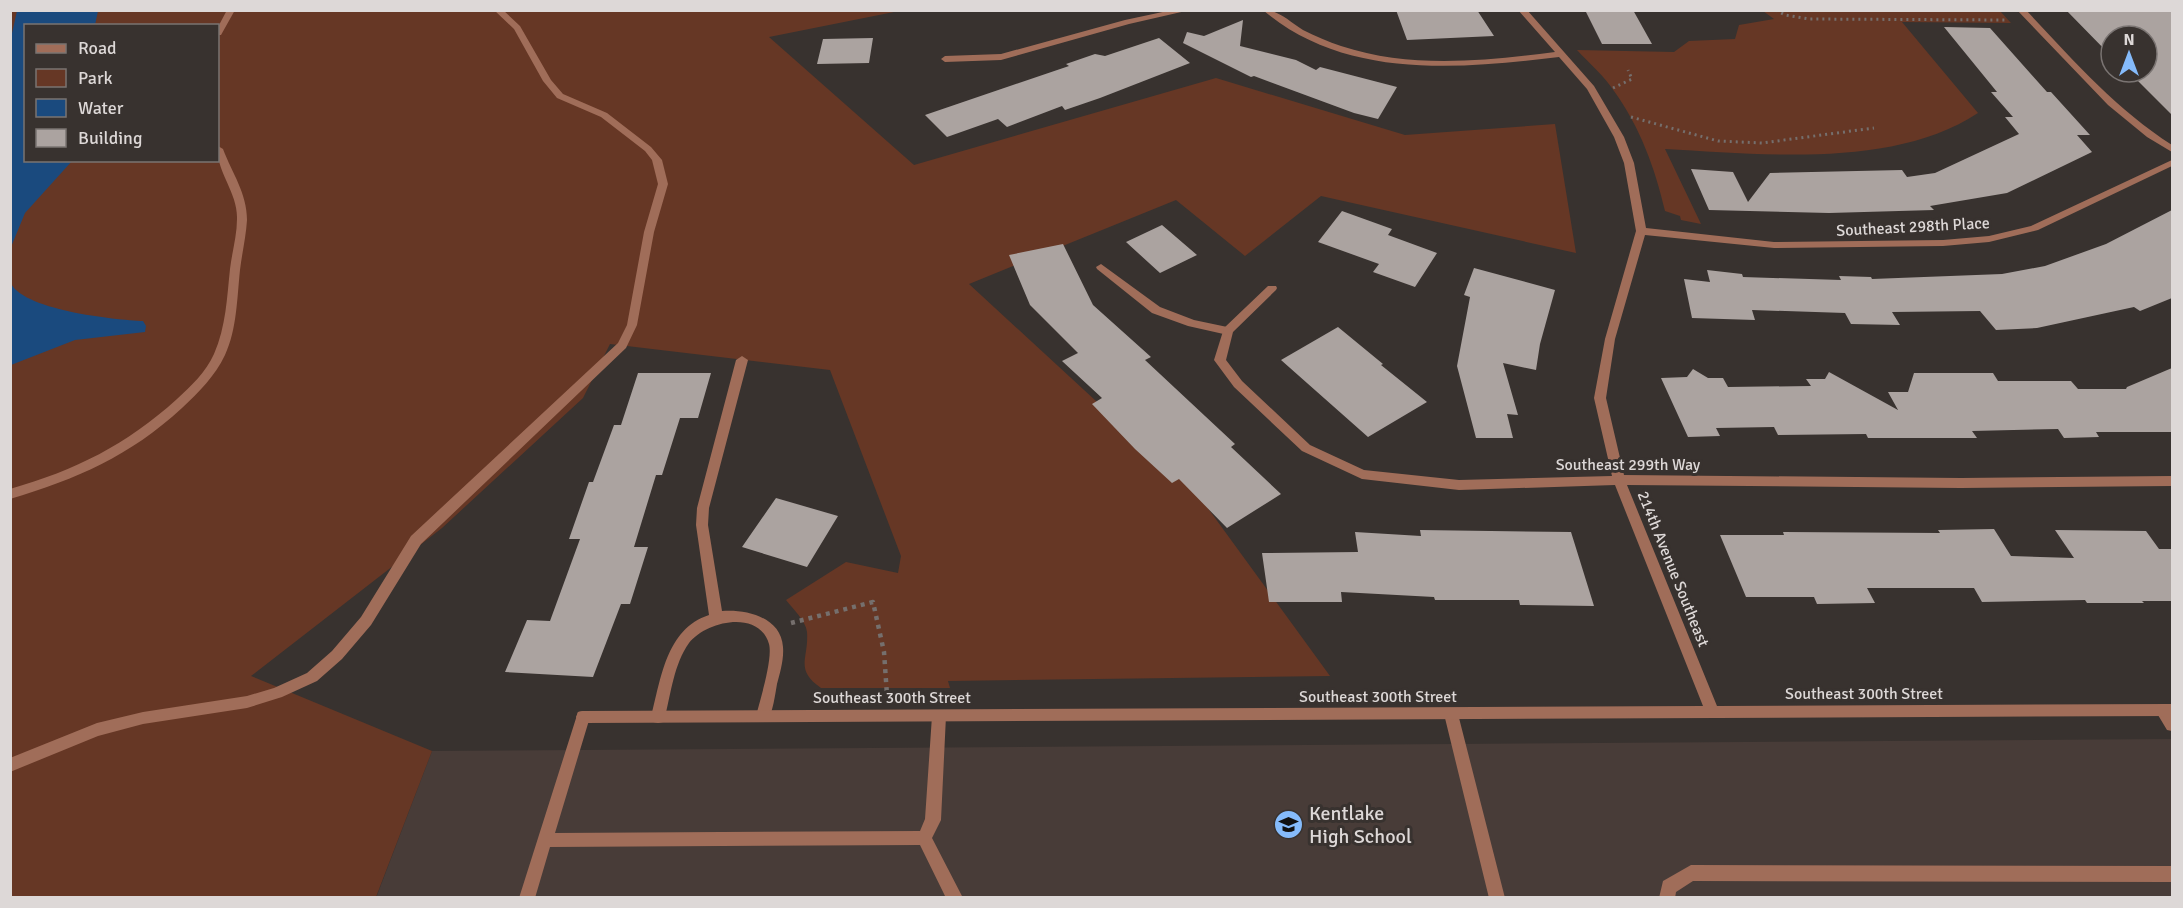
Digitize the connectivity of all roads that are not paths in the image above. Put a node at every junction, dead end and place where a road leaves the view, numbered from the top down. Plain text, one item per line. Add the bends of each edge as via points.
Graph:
1 (231, 10) edge
2 (498, 10) edge
3 (1186, 10) edge
4 (1267, 10) edge
5 (1522, 10) edge
6 (2021, 10) edge
7 (219, 31) edge
8 (1561, 54) junction
9 (945, 59) dead end
10 (2172, 149) edge
11 (219, 153) edge
12 (2172, 163) edge
13 (1641, 231) junction
14 (1101, 267) dead end
15 (1272, 288) dead end
16 (1228, 330) junction
17 (741, 360) dead end
18 (1619, 480) junction
19 (2172, 481) edge
20 (10, 494) edge
21 (716, 617) junction
22 (2167, 710) edge
23 (1713, 713) junction
24 (1451, 714) junction
25 (763, 716) junction
26 (939, 716) junction
27 (658, 717) junction
28 (2172, 725) edge
29 (10, 765) edge
30 (924, 838) junction
31 (545, 840) junction
32 (2172, 874) edge
33 (527, 897) edge
34 (955, 897) edge
35 (1497, 897) edge
36 (1667, 897) edge

1 - 7 street
2 - 29 street via 517,28 560,96 604,115 657,160 663,183 632,325 622,345 416,540 366,621 312,677 247,702 143,718 97,730
3 - 9 street via 1001,57
4 - 8 street via 1291,29 1338,50 1379,60 1492,63
5 - 8 street, 214th Avenue Southeast
6 - 10 street via 2114,105 2145,133
8 - 13 street, 214th Avenue Southeast via 1607,113 1629,163
11 - 20 street via 237,188 242,212 228,329 214,364 190,394 128,447 88,468
12 - 13 street, Southeast 298th Place via 2034,228 1989,240 1774,245
13 - 18 street, 214th Avenue Southeast via 1610,339 1599,398
14 - 16 street via 1156,310
15 - 16 street
16 - 18 street, Southeast 299th Way via 1220,360 1238,384 1306,448 1362,474 1459,485
17 - 21 street via 703,508 702,525
18 - 19 street, Southeast 299th Way
18 - 23 street, 214th Avenue Southeast
21 - 25 street via 750,617 771,630 777,646
21 - 27 street via 697,627 677,652
22 - 23 street, Southeast 300th Street
22 - 28 street
23 - 24 street, Southeast 300th Street
24 - 26 street, Southeast 300th Street
24 - 35 street
25 - 26 street, Southeast 300th Street
25 - 27 street, Southeast 300th Street
26 - 30 street via 933,820
27 - 31 street, Southeast 300th Street via 584,717
30 - 31 street
30 - 34 street
31 - 33 street
32 - 36 street via 1691,873 1670,887

